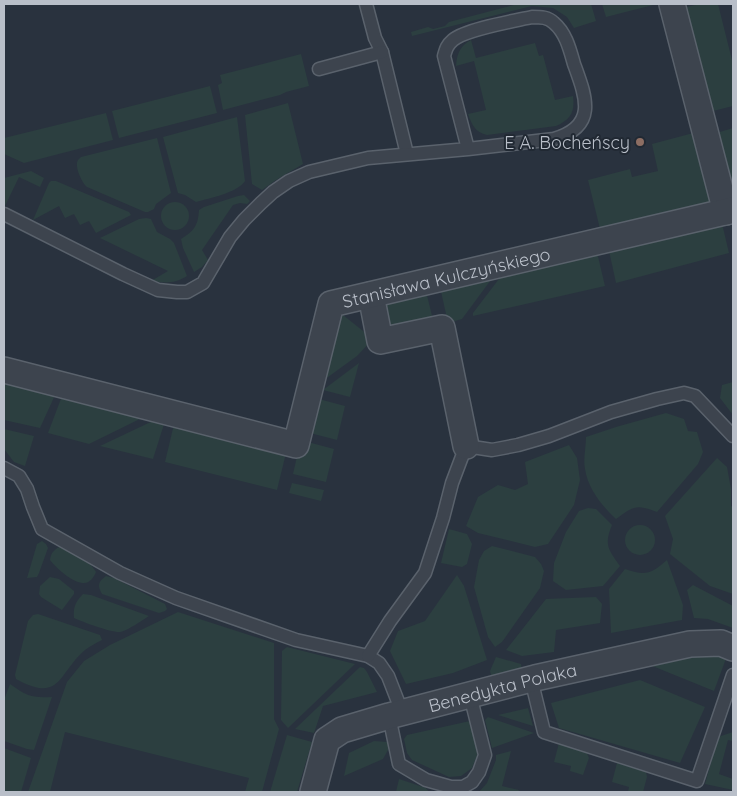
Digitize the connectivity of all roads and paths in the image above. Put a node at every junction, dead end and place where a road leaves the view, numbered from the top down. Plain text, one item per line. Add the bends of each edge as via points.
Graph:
1 (366, 4) edge
2 (672, 4) edge
3 (382, 52) junction
4 (319, 69) dead end
5 (468, 149) junction
6 (407, 154) junction
7 (730, 211) edge
8 (4, 214) edge
9 (371, 295) junction
10 (4, 370) edge
11 (733, 436) edge
12 (466, 446) junction
13 (4, 468) edge
14 (733, 648) edge
15 (368, 656) junction
16 (733, 675) edge
17 (531, 679) junction
18 (470, 695) junction
19 (728, 706) edge
20 (396, 714) junction
21 (312, 792) edge

1 - 3 lane
2 - 7 street
3 - 4 lane
3 - 6 lane
5 - 5 lane via 554,139 577,127 586,107 585,95 563,34 550,19 532,17 467,32 446,47 444,56
5 - 6 lane
6 - 8 lane via 357,160 309,172 273,192 230,237 203,283 188,292 158,290
7 - 9 street, Stanisława Kulczyńskiego
9 - 10 street, Stanisława Kulczyńskiego via 331,304 296,445
9 - 12 street via 380,341 442,328
11 - 12 lane via 695,396 684,394 611,412 518,445 492,450
12 - 15 lane via 425,574
13 - 15 lane via 19,476 42,529 120,573 176,598 296,640
14 - 17 street, Benedykta Polaka via 721,643 690,644
15 - 20 lane via 379,663 388,676
16 - 19 lane
17 - 18 street, Benedykta Polaka
17 - 19 lane via 544,732 698,781
18 - 20 street, Benedykta Polaka
18 - 20 lane via 485,755 479,772 464,788 426,780 400,764
20 - 21 street, Benedykta Polaka via 342,730 327,740

